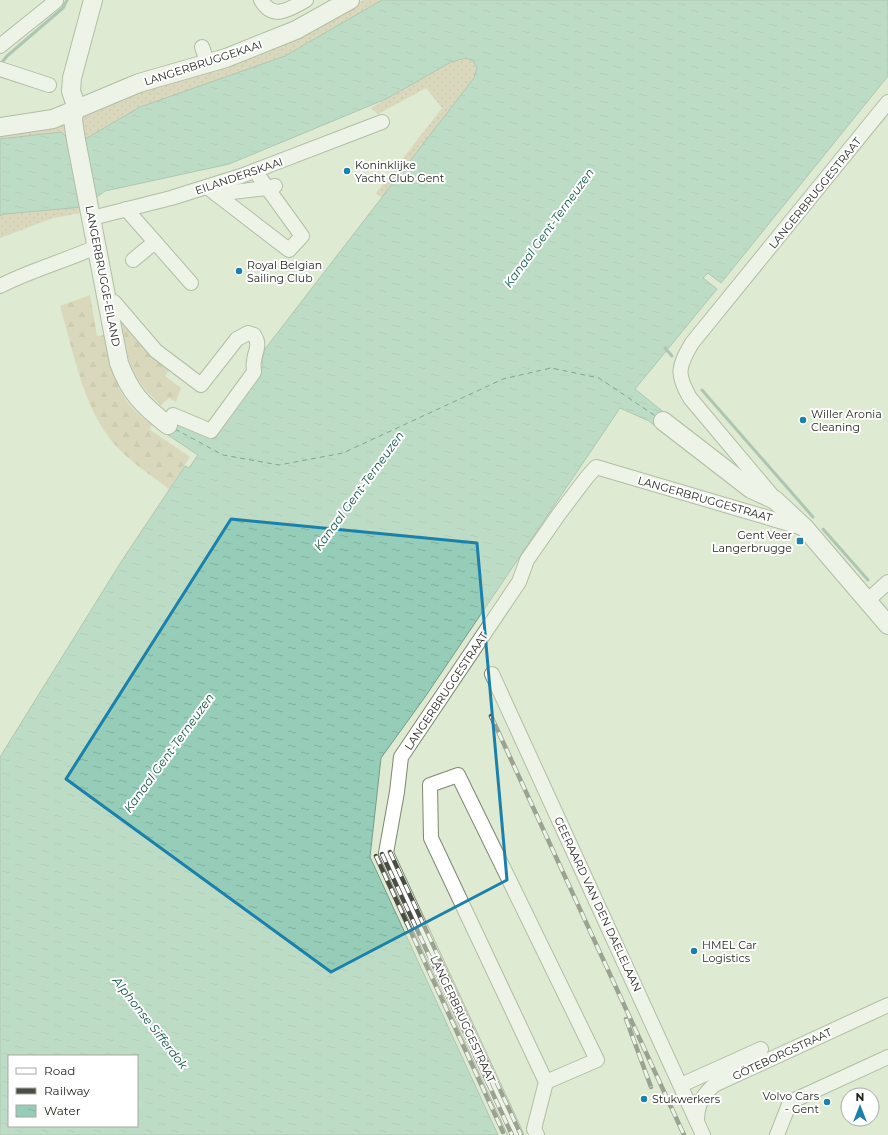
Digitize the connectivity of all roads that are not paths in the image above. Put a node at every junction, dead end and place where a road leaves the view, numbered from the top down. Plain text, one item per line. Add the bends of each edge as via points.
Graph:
1 (93, 0) edge
2 (261, 0) edge
3 (306, 0) edge
4 (350, 0) edge
5 (56, 1) dead end
6 (0, 46) edge
7 (3, 70) edge
8 (50, 85) dead end
9 (888, 102) edge
10 (75, 110) junction
11 (382, 122) dead end
12 (0, 127) edge
13 (255, 171) junction
14 (271, 187) junction
15 (211, 190) junction
16 (90, 210) junction
17 (126, 210) junction
18 (155, 242) junction
19 (96, 247) junction
20 (133, 260) dead end
21 (191, 284) dead end
22 (0, 286) edge
23 (108, 303) junction
24 (171, 420) joint
25 (663, 421) dead end
26 (775, 500) junction
27 (804, 528) junction
28 (888, 582) edge
29 (867, 601) junction
30 (888, 625) edge
31 (492, 674) dead end
32 (888, 1005) edge
33 (761, 1049) dead end
34 (888, 1057) edge
35 (546, 1082) junction
36 (681, 1084) junction
37 (697, 1122) junction
38 (516, 1135) edge
39 (537, 1135) edge
40 (703, 1135) edge
41 (777, 1135) edge

1 - 10 main road, LANGERBRUGGE-EILAND via 72,78 71,92
2 - 3 street via 274,12 286,11
4 - 10 main road, LANGERBRUGGEKAAI via 296,30 260,45 205,55
5 - 6 street
7 - 8 street
9 - 26 street, LANGERBRUGGESTRAAT via 692,343 681,363 681,383 690,398
10 - 12 main road, LANGERBRUGGEKAAI via 53,119
10 - 16 main road, LANGERBRUGGE-EILAND via 73,120
11 - 13 street, EILANDERSKAAI
13 - 14 street
13 - 15 street, EILANDERSKAAI
14 - 15 street
14 - 15 street via 302,236 289,250
15 - 17 street, EILANDERSKAAI
16 - 17 street, EILANDERSKAAI
16 - 19 main road, LANGERBRUGGE-EILAND
17 - 18 street
18 - 20 street
18 - 21 street
19 - 22 street
19 - 23 main road, LANGERBRUGGE-EILAND
23 - 24 main road, LANGERBRUGGE-EILAND via 119,363 125,379 135,396
23 - 24 street via 114,302 156,351 201,385 237,339 248,334 254,335 257,340 254,372 211,431
25 - 26 main road via 751,489
26 - 27 main road, LANGERBRUGGESTRAAT
27 - 29 main road, LANGERBRUGGESTRAAT
27 - 38 street, LANGERBRUGGESTRAAT via 596,467 527,560 519,582 401,757 386,853
28 - 29 street
29 - 30 main road, LANGERBRUGGESTRAAT
31 - 36 street, GEERAARD VAN DEN DAELELAAN
32 - 37 street, GÖTEBORGSTRAAT via 714,1085 703,1095 697,1108
33 - 36 street
34 - 41 street via 790,1102
35 - 35 street via 431,838 430,785 458,775 597,1060
35 - 39 street via 534,1129
36 - 37 street, GEERAARD VAN DEN DAELELAAN
37 - 40 street, GEERAARD VAN DEN DAELELAAN

